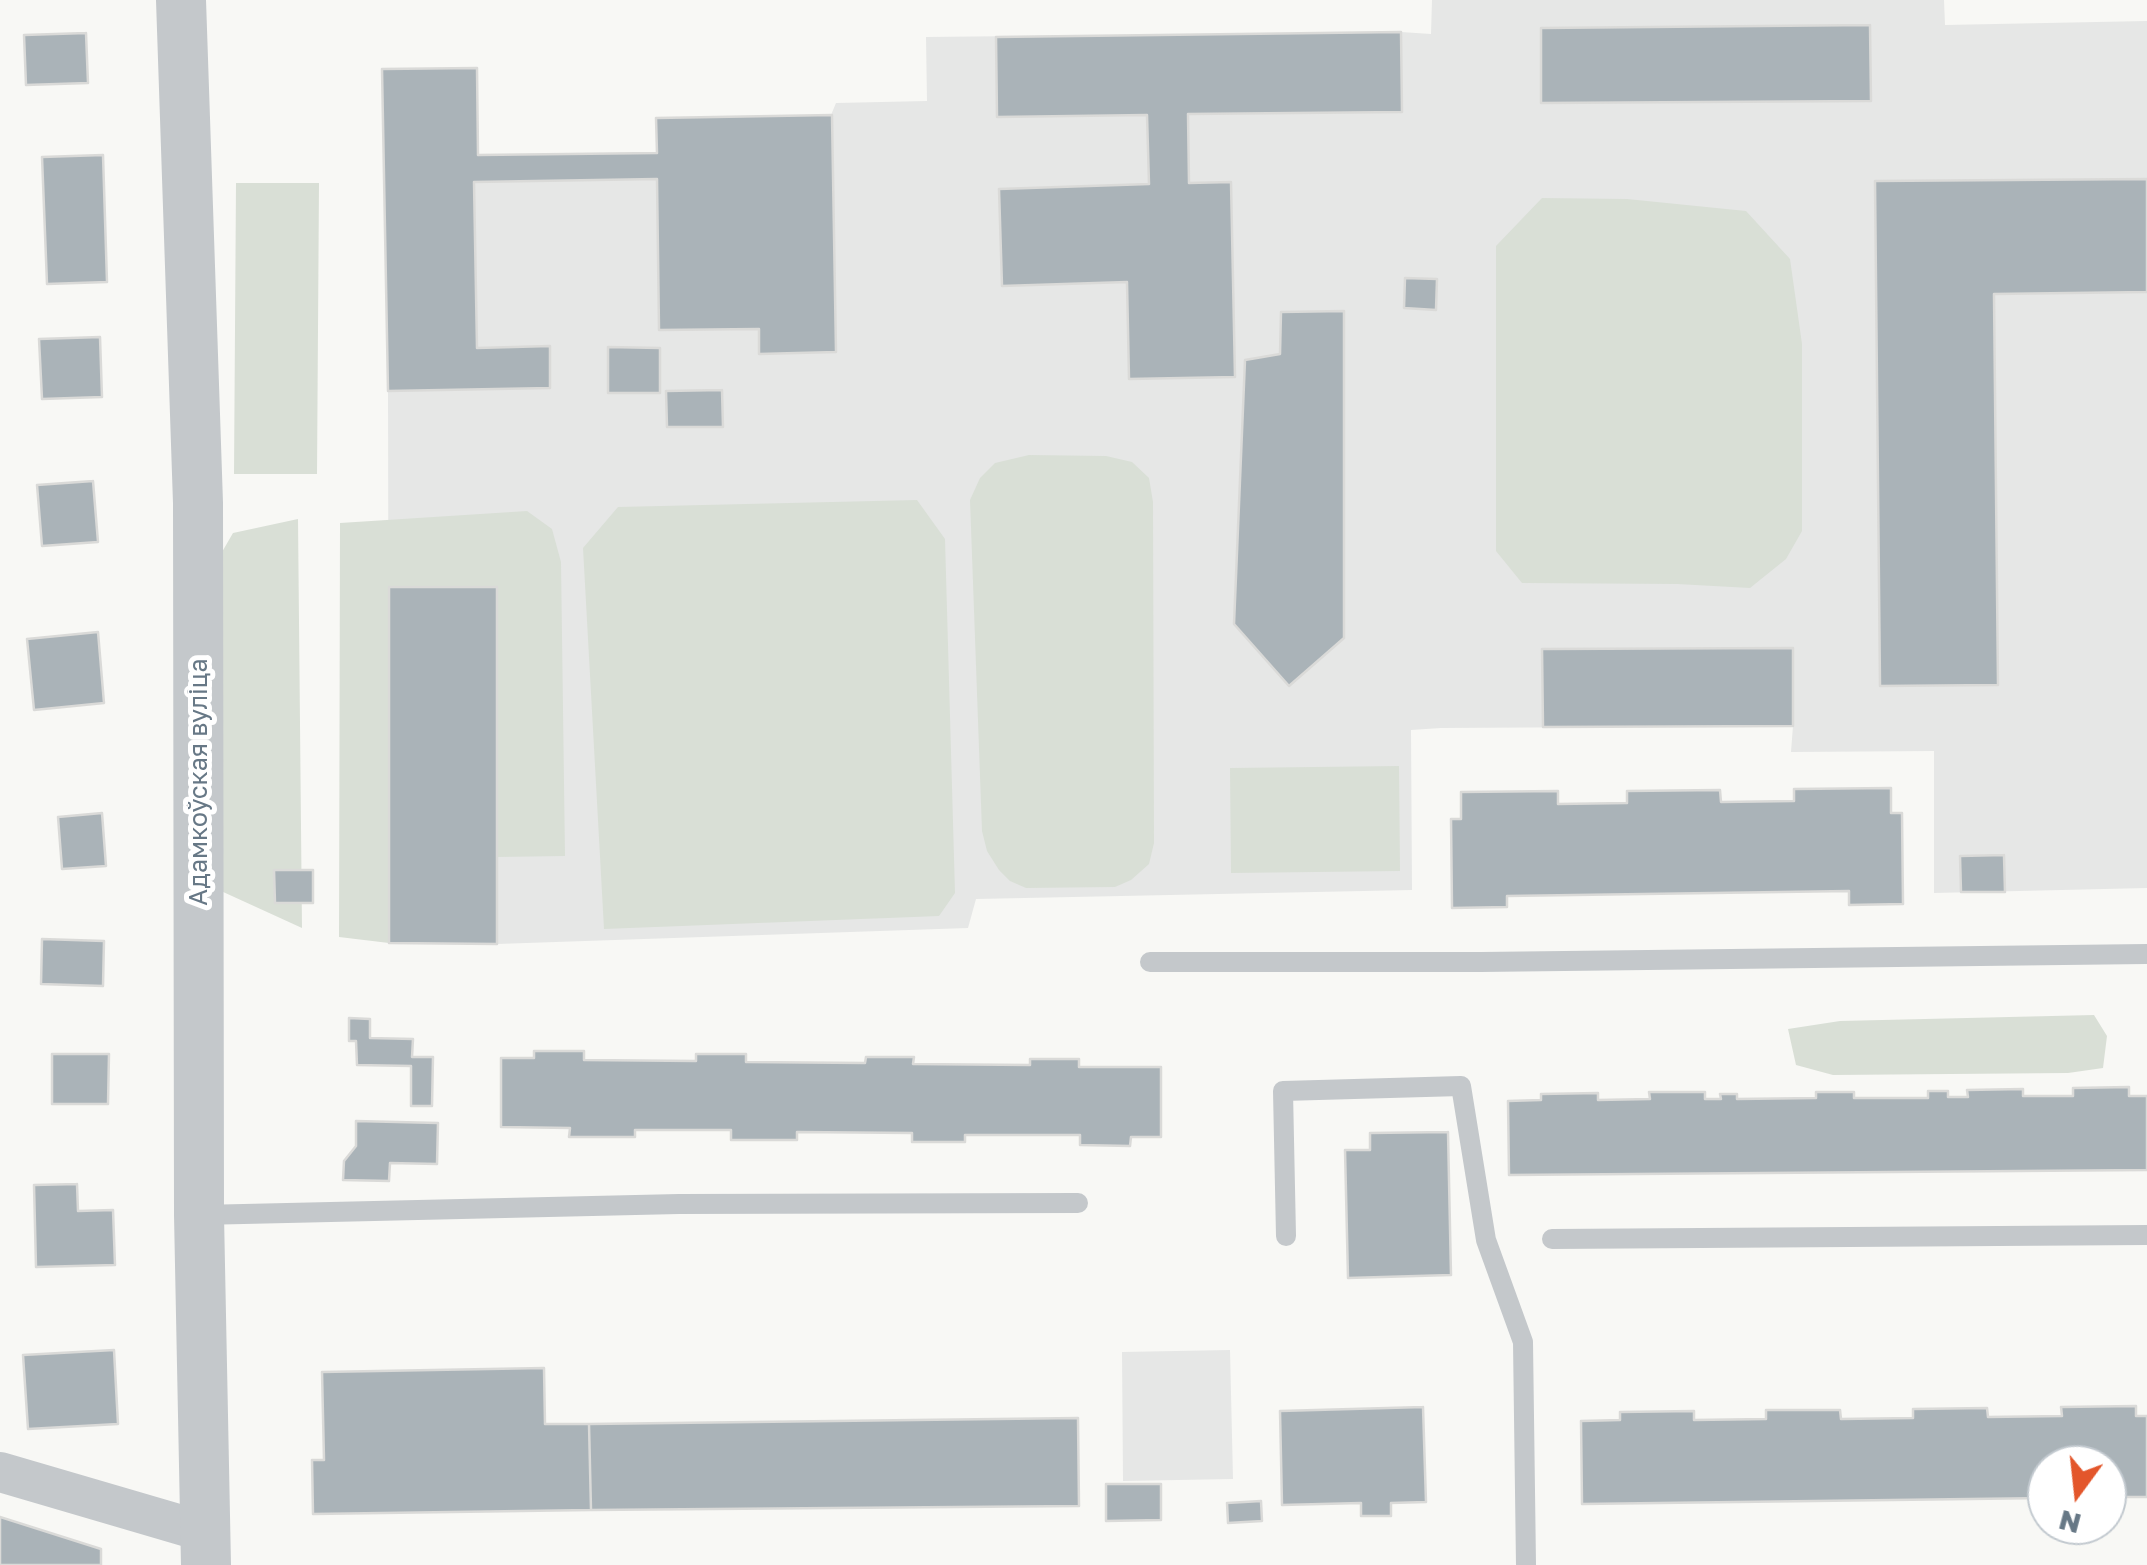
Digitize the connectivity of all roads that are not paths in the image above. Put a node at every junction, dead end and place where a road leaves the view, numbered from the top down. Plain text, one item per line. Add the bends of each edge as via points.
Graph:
1 (182, 0) edge
2 (2147, 954) edge
3 (1150, 962) dead end
4 (1078, 1202) dead end
5 (199, 1214) junction
6 (2147, 1234) edge
7 (1286, 1236) dead end
8 (1552, 1239) dead end
9 (0, 1472) edge
10 (205, 1548) edge
11 (1526, 1565) edge

1 - 5 street, Адамкоўская вуліца via 198,503
2 - 3 lane
4 - 5 lane
5 - 10 street, Адамкоўская вуліца
6 - 8 lane
7 - 11 lane via 1284,1091 1461,1086 1486,1240 1524,1342
9 - 10 street

